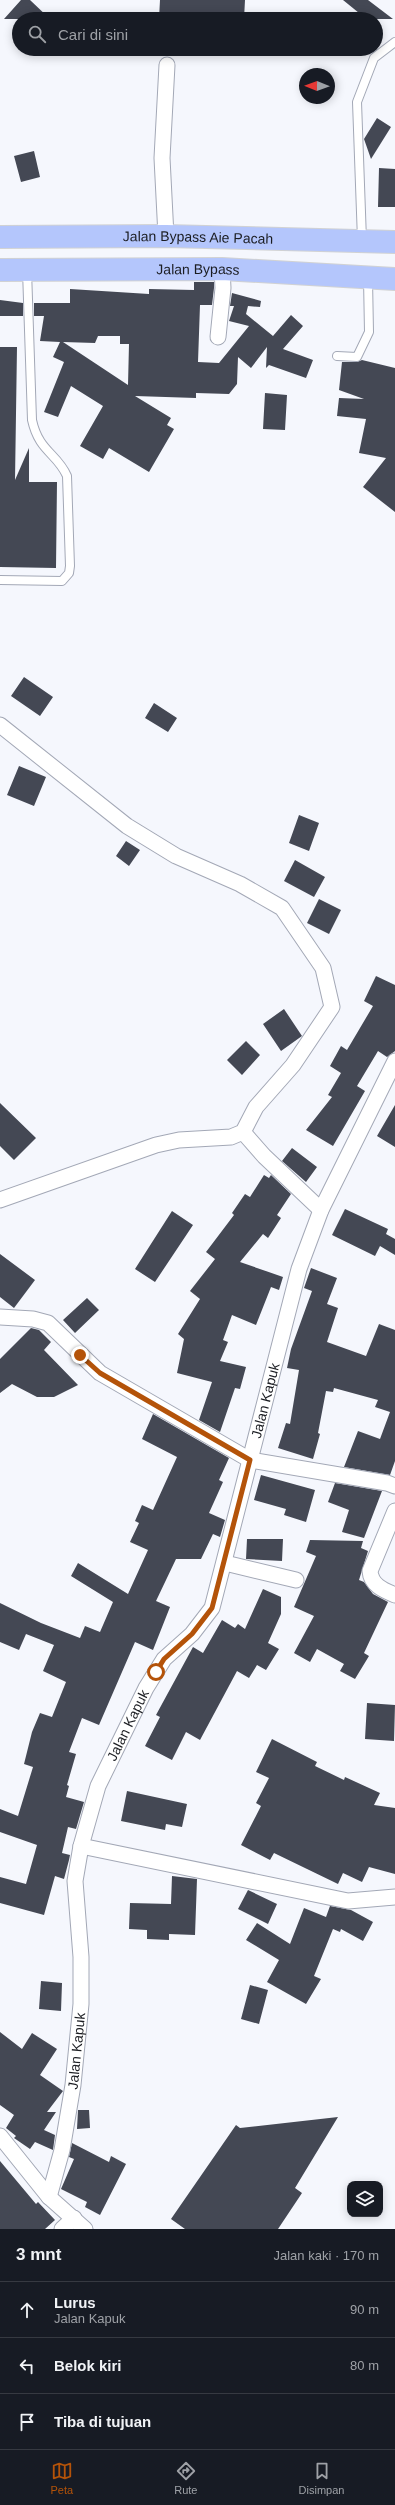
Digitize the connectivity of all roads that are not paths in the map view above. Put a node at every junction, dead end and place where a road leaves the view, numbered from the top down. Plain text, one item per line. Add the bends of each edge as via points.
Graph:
1 (395, 42) edge
2 (383, 51) edge
3 (377, 56) edge
4 (167, 65) dead end
5 (166, 236) junction
6 (0, 237) edge
7 (362, 241) junction
8 (395, 242) edge
9 (0, 270) edge
10 (27, 270) junction
11 (222, 270) junction
12 (368, 277) junction
13 (395, 278) edge
14 (218, 337) dead end
15 (337, 356) dead end
16 (0, 580) edge
17 (0, 725) edge
18 (394, 1064) edge
19 (243, 1132) junction
20 (0, 1200) edge
21 (321, 1210) junction
22 (0, 1317) edge
23 (250, 1460) junction
24 (395, 1486) edge
25 (395, 1511) edge
26 (225, 1563) junction
27 (296, 1580) dead end
28 (395, 1595) edge
29 (81, 1846) junction
30 (395, 1897) edge
31 (0, 2136) edge
32 (49, 2197) junction
33 (74, 2218) junction
34 (62, 2229) edge
35 (85, 2229) edge

1 - 2 lane
3 - 7 lane via 356,102
4 - 5 street via 162,158
5 - 6 highway, Jalan Bypass Aie Pacah
5 - 7 highway, Jalan Bypass Aie Pacah
7 - 8 highway, Jalan Bypass Aie Pacah
9 - 10 highway, Jalan Bypass
10 - 11 highway, Jalan Bypass
10 - 16 lane via 32,420 35,435 44,449 63,466 67,476 70,566 69,573 62,581
11 - 12 highway, Jalan Bypass
11 - 14 street via 223,288
12 - 13 highway, Jalan Bypass
12 - 15 lane via 369,332 357,358
17 - 19 street via 127,826 176,856 240,884 282,908 324,968 332,1007 293,1065 256,1107
18 - 21 street, Jalan Kapuk
19 - 20 street via 231,1138 179,1140 156,1145
19 - 21 street via 264,1156
21 - 23 street, Jalan Kapuk via 300,1269
22 - 23 street via 33,1319 48,1323 100,1373
23 - 24 street via 387,1482
23 - 26 street, Jalan Kapuk
25 - 28 street via 370,1571 370,1578 375,1584
26 - 27 street
26 - 29 street, Jalan Kapuk via 212,1608 192,1634 164,1659 146,1688 98,1786
29 - 30 street via 348,1901
29 - 32 street, Jalan Kapuk via 75,1881 81,2004 73,2085 62,2150
31 - 32 street
32 - 33 street
33 - 34 street
33 - 35 street

